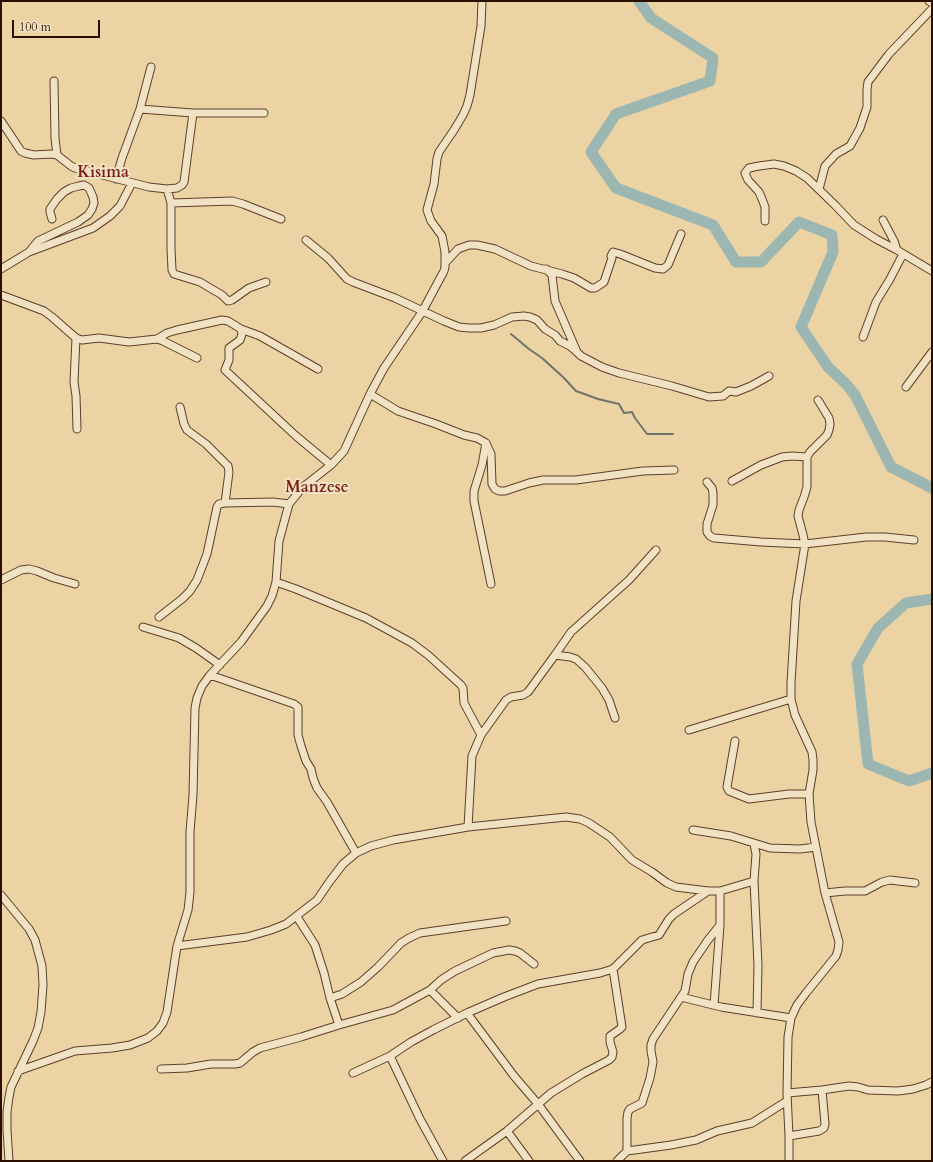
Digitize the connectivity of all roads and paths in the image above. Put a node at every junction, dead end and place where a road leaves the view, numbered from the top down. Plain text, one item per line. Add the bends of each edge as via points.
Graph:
1 (482, 1) edge
2 (929, 1) edge
3 (932, 3) edge
4 (932, 9) edge
5 (152, 67) dead end
6 (54, 81) dead end
7 (140, 109) junction
8 (193, 113) junction
9 (264, 113) dead end
10 (1, 121) edge
11 (57, 155) junction
12 (116, 179) junction
13 (132, 183) junction
14 (167, 189) junction
15 (819, 189) junction
16 (171, 203) junction
17 (52, 219) dead end
18 (281, 219) dead end
19 (883, 220) dead end
20 (765, 221) dead end
21 (681, 234) dead end
22 (306, 240) dead end
23 (29, 252) junction
24 (900, 252) junction
25 (445, 263) junction
26 (1, 269) edge
27 (546, 269) junction
28 (932, 271) edge
29 (266, 282) dead end
30 (1, 295) edge
31 (422, 312) junction
32 (241, 329) junction
33 (863, 337) dead end
34 (76, 338) junction
35 (158, 339) junction
36 (577, 352) junction
37 (932, 352) edge
38 (196, 358) dead end
39 (318, 369) dead end
40 (769, 376) dead end
41 (906, 387) dead end
42 (370, 394) junction
43 (818, 400) dead end
44 (180, 408) dead end
45 (77, 429) dead end
46 (486, 443) junction
47 (807, 457) junction
48 (331, 465) junction
49 (674, 470) dead end
50 (707, 482) dead end
51 (732, 482) dead end
52 (225, 503) junction
53 (289, 504) junction
54 (914, 540) dead end
55 (804, 544) junction
56 (656, 550) dead end
57 (1, 580) edge
58 (276, 582) junction
59 (75, 584) dead end
60 (491, 584) dead end
61 (159, 617) dead end
62 (143, 627) dead end
63 (555, 656) junction
64 (220, 665) junction
65 (210, 675) junction
66 (791, 698) junction
67 (615, 718) dead end
68 (689, 730) dead end
69 (481, 735) junction
70 (735, 741) dead end
71 (810, 794) junction
72 (468, 827) junction
73 (693, 830) dead end
74 (754, 844) junction
75 (816, 846) junction
76 (356, 853) junction
77 (754, 881) junction
78 (915, 883) dead end
79 (708, 891) junction
80 (720, 891) junction
81 (825, 893) junction
82 (1, 895) edge
83 (297, 917) junction
84 (506, 921) dead end
85 (720, 925) junction
86 (177, 946) junction
87 (534, 964) dead end
88 (613, 969) junction
89 (430, 990) junction
90 (681, 997) junction
91 (330, 998) junction
92 (714, 1005) junction
93 (467, 1013) junction
94 (757, 1013) junction
95 (458, 1018) junction
96 (791, 1018) junction
97 (339, 1024) junction
98 (390, 1056) junction
99 (161, 1069) dead end
100 (18, 1071) junction
101 (353, 1073) dead end
102 (932, 1082) edge
103 (822, 1090) junction
104 (787, 1093) junction
105 (787, 1102) junction
106 (538, 1104) junction
107 (1, 1121) edge
108 (7, 1130) junction
109 (507, 1131) junction
110 (789, 1136) junction
111 (627, 1151) junction
112 (621, 1160) edge
113 (9, 1161) edge
114 (443, 1161) edge
115 (465, 1161) edge
116 (529, 1161) edge
117 (580, 1161) edge
118 (789, 1161) edge

1 - 25 street via 481,26 468,101 463,115 436,159 434,184 427,207 431,221 442,236
2 - 3 street
4 - 15 street via 889,54 868,82 867,107 860,128 850,146 836,154 825,166
5 - 7 street
6 - 11 street
7 - 8 street
7 - 12 street
8 - 9 street
8 - 14 street via 184,182 177,188
10 - 11 street via 21,151 34,155
11 - 12 street via 75,168
12 - 13 street
13 - 14 street
13 - 23 street via 120,206 93,228
14 - 16 street
15 - 20 street via 807,178 784,166 774,164 749,168 745,176 762,198
15 - 24 street via 854,225
16 - 18 street via 232,202
16 - 29 street via 174,274 200,282 228,301 249,288
17 - 23 street via 50,209 64,192 84,185 89,188 94,203 88,215 38,241
19 - 24 street
21 - 27 street via 668,264 663,268 655,268 613,252 604,282 595,288
22 - 31 street via 328,258 347,279
23 - 26 street
24 - 28 street
24 - 33 street via 890,279 876,302
25 - 27 street via 458,249 477,245 531,266
25 - 31 street via 444,271
27 - 36 street via 552,275 556,301
30 - 34 street via 44,312
31 - 36 street via 459,327 469,328 494,325 512,317 530,317
31 - 42 street via 384,368
32 - 35 street via 222,320 177,330
32 - 39 street via 260,336
32 - 48 street via 240,340 229,348 225,370
34 - 35 street via 129,342
34 - 45 street via 74,382
35 - 38 street
36 - 40 street via 613,371 709,397 723,396 729,391 736,392
37 - 41 street
42 - 46 street via 398,411
42 - 48 street via 344,451
43 - 47 street via 829,418 829,430
44 - 52 street via 187,430 206,444 228,466
46 - 49 street via 491,454 492,484 500,491 543,480 576,480 630,472
46 - 60 street via 474,491 474,501
47 - 51 street via 782,458 762,465
47 - 55 street via 807,487 798,510
48 - 53 street via 303,487
50 - 55 street via 713,493 708,524 710,536
52 - 53 street
52 - 61 street via 217,507 207,554 197,580 182,599
53 - 58 street via 279,541
54 - 55 street via 866,537
55 - 66 street via 796,601
56 - 63 street via 629,580 571,632
57 - 59 street via 29,569
58 - 64 street via 267,606 241,642
58 - 69 street via 366,618 412,643 461,685 464,702
62 - 64 street via 179,638
63 - 67 street via 576,659 584,667 602,688
63 - 69 street via 528,692 506,700
64 - 65 street
65 - 76 street via 298,707 298,734 306,761 317,788
65 - 86 street via 199,692 195,708 190,892 188,910
66 - 68 street
66 - 71 street via 795,715 812,752
69 - 72 street via 472,756
70 - 71 street via 727,787 729,791 749,799
71 - 75 street via 811,822
72 - 76 street via 393,840
72 - 79 street via 566,817 580,819 610,837 632,860 667,883 682,888
73 - 74 street via 731,836
74 - 75 street via 784,849
74 - 77 street
75 - 81 street
76 - 83 street via 343,864 317,900
77 - 80 street
77 - 94 street via 758,965
78 - 81 street via 890,880 865,891
79 - 80 street
79 - 88 street via 674,914 659,935 642,940
80 - 85 street
81 - 96 street via 839,942 838,950 836,956 801,999
82 - 100 street via 35,940 44,984 38,1028
83 - 86 street via 271,930 247,937
83 - 91 street via 315,945
84 - 91 street via 420,933 401,943 361,982
85 - 90 street via 693,962
85 - 92 street
86 - 100 street via 167,1012 157,1031 148,1038 130,1045 75,1051
87 - 89 street via 515,951 493,953 455,971
88 - 93 street via 538,984
88 - 106 street via 622,1027 610,1036 612,1057 551,1093
89 - 95 street
89 - 97 street via 393,1010
90 - 92 street
90 - 111 street via 653,1039 652,1068 642,1103 630,1109 626,1118
91 - 97 street
92 - 94 street
93 - 95 street
93 - 106 street
94 - 96 street
95 - 98 street via 410,1042
96 - 104 street
97 - 99 street via 260,1048 240,1063
98 - 101 street
98 - 114 street
100 - 108 street via 9,1097
102 - 103 street via 913,1090 868,1090 850,1086
103 - 104 street
103 - 110 street via 824,1128
104 - 105 street
105 - 110 street
105 - 111 street via 752,1123 717,1130 696,1140
106 - 109 street
106 - 117 street
107 - 108 street
108 - 113 street
109 - 115 street
109 - 116 street
110 - 118 street
111 - 112 street

